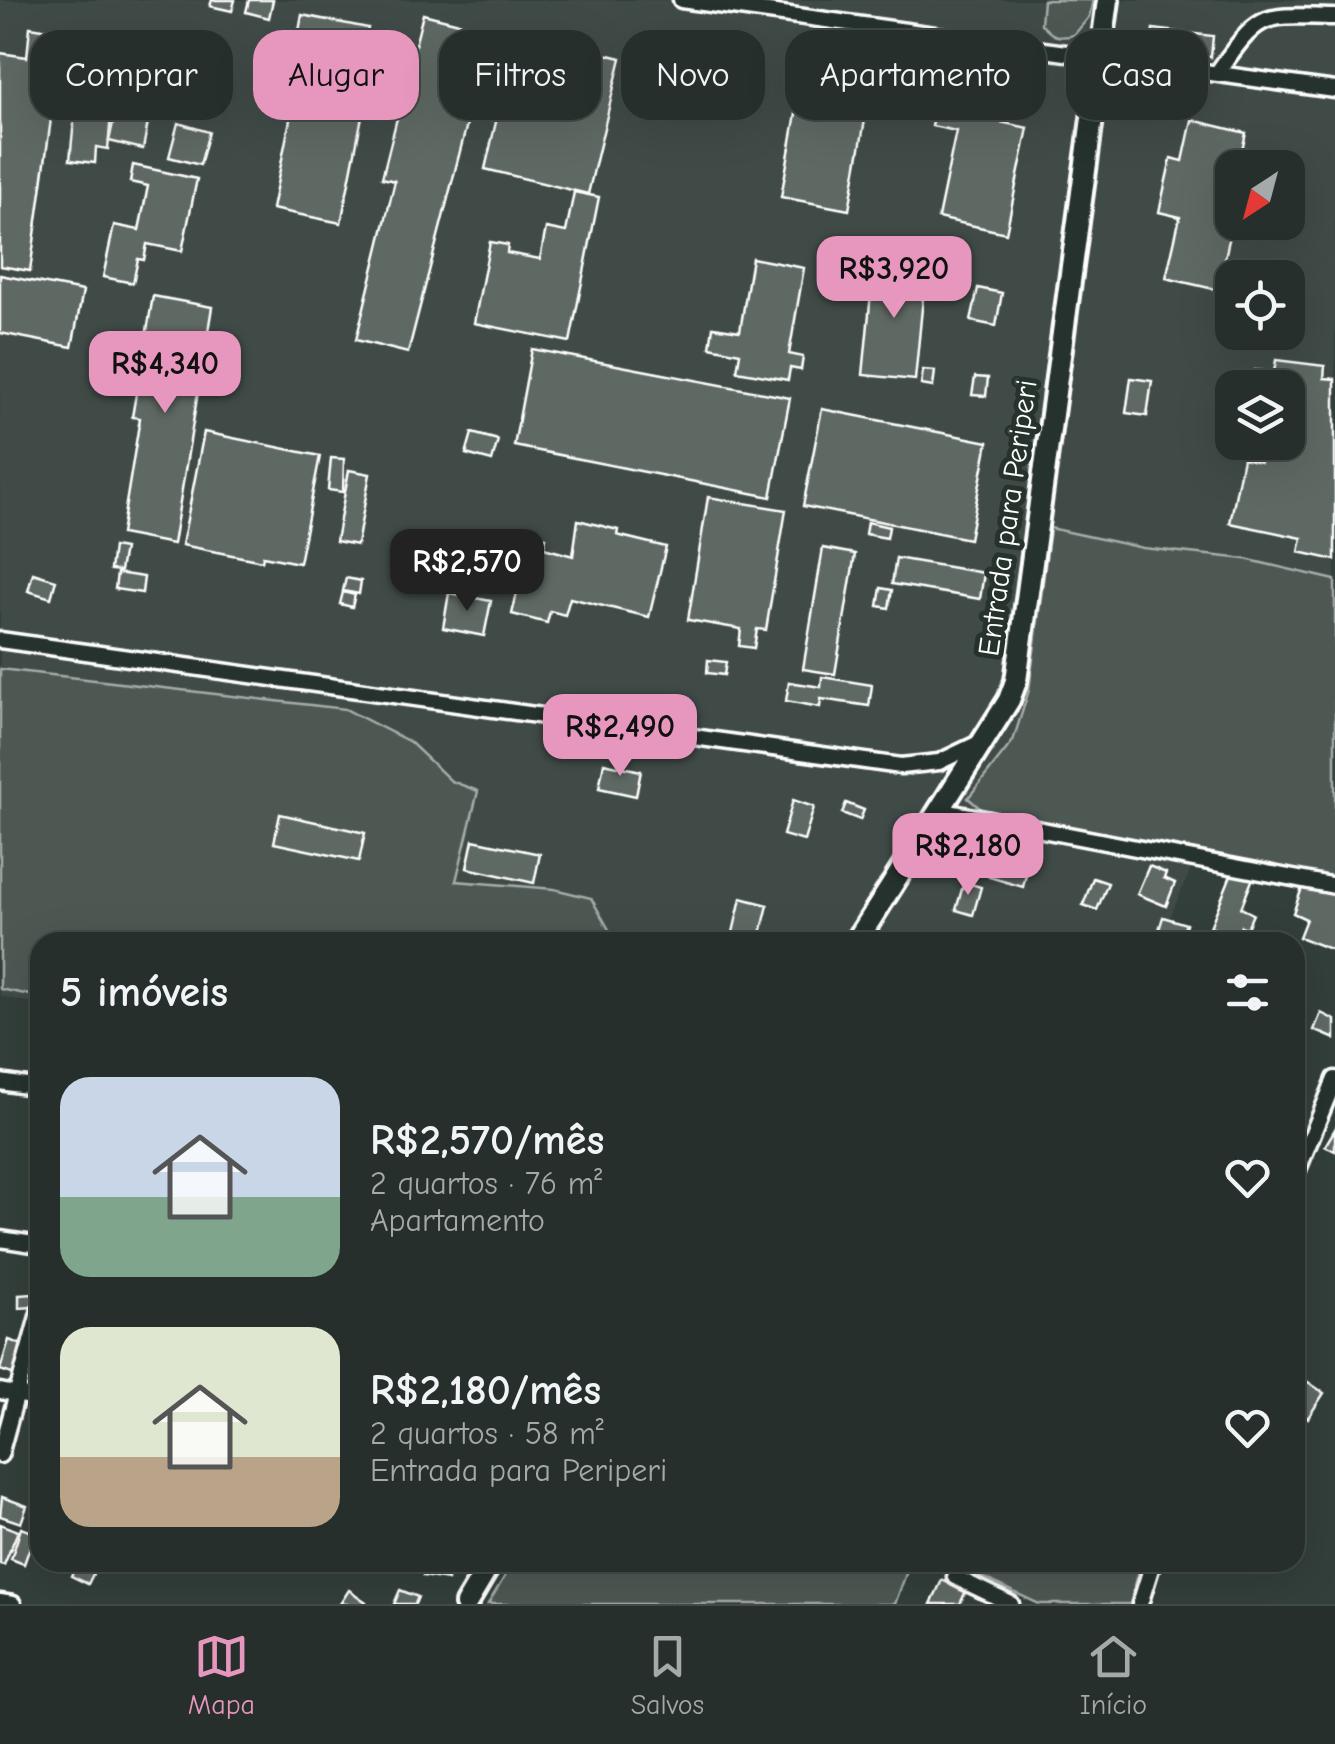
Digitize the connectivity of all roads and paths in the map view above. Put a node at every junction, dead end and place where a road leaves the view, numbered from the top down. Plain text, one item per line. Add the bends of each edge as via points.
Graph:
1 (681, 0) edge
2 (1108, 0) edge
3 (1335, 17) edge
4 (1104, 30) edge
5 (1066, 55) edge
6 (1208, 72) edge
7 (1217, 73) junction
8 (1335, 90) edge
9 (1092, 120) edge
10 (0, 640) edge
11 (984, 741) junction
12 (938, 810) junction
13 (1335, 886) edge
14 (862, 932) edge
15 (1335, 1079) edge
16 (0, 1082) edge
17 (30, 1086) edge
18 (1305, 1152) edge
19 (0, 1239) edge
20 (30, 1244) edge
21 (30, 1346) edge
22 (0, 1391) edge
23 (17, 1394) junction
24 (30, 1397) edge
25 (0, 1455) edge
26 (486, 1572) edge
27 (1150, 1572) edge
28 (955, 1577) dead end
29 (0, 1602) edge
30 (14, 1604) edge
31 (466, 1604) edge
32 (1010, 1604) edge
33 (1140, 1604) edge

1 - 5 street
2 - 4 main road, Entrada para Periperi
3 - 7 street via 1274,16 1260,22
6 - 7 street
7 - 8 street
9 - 11 main road, Entrada para Periperi via 1016,681
10 - 11 street via 901,766 939,762
11 - 12 main road, Entrada para Periperi
12 - 13 street
12 - 14 main road, Entrada para Periperi
15 - 18 street
16 - 17 street
19 - 20 street
21 - 23 street
22 - 23 street
23 - 24 street
23 - 25 street
26 - 31 main road
27 - 33 street
28 - 32 street
29 - 30 street

